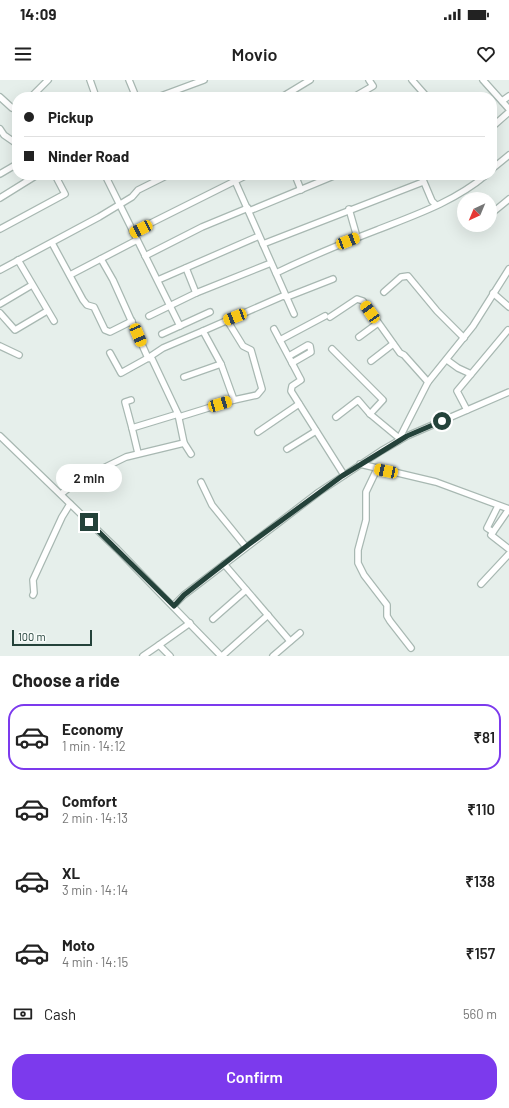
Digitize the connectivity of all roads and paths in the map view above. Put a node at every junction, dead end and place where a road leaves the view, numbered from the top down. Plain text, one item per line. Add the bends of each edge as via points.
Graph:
1 (48, 80) edge
2 (90, 80) edge
3 (129, 80) edge
4 (204, 80) edge
5 (310, 80) edge
6 (369, 80) edge
7 (412, 80) edge
8 (483, 80) edge
9 (37, 92) edge
10 (94, 92) edge
11 (134, 92) edge
12 (172, 92) edge
13 (290, 92) edge
14 (363, 92) edge
15 (423, 92) edge
16 (493, 92) edge
17 (497, 96) edge
18 (509, 96) edge
19 (0, 97) edge
20 (502, 102) junction
21 (12, 108) edge
22 (509, 110) edge
23 (497, 122) edge
24 (0, 129) edge
25 (2, 137) edge
26 (12, 142) edge
27 (509, 155) edge
28 (497, 165) edge
29 (12, 167) edge
30 (0, 174) edge
31 (30, 180) edge
32 (58, 180) edge
33 (108, 180) edge
34 (158, 180) edge
35 (297, 180) edge
36 (318, 180) edge
37 (479, 180) edge
38 (235, 181) joint
39 (423, 182) joint
40 (301, 190) junction
41 (0, 198) edge
42 (509, 199) edge
43 (120, 205) junction
44 (436, 205) junction
45 (349, 209) junction
46 (497, 209) edge
47 (248, 210) junction
48 (0, 229) edge
49 (133, 232) junction
50 (259, 236) junction
51 (357, 237) junction
52 (137, 240) junction
53 (52, 243) junction
54 (263, 244) junction
55 (145, 256) junction
56 (101, 259) junction
57 (18, 260) junction
58 (271, 263) junction
59 (186, 268) junction
60 (509, 269) edge
61 (0, 270) edge
62 (276, 273) junction
63 (70, 276) junction
64 (333, 279) dead end
65 (158, 280) junction
66 (32, 285) junction
67 (384, 292) dead end
68 (196, 293) junction
69 (493, 293) junction
70 (287, 297) junction
71 (0, 304) edge
72 (171, 305) junction
73 (509, 307) edge
74 (47, 311) junction
75 (210, 312) dead end
76 (0, 313) edge
77 (294, 314) dead end
78 (149, 316) dead end
79 (227, 320) junction
80 (54, 321) dead end
81 (132, 321) junction
82 (378, 323) junction
83 (180, 326) junction
84 (274, 329) dead end
85 (508, 330) edge
86 (203, 331) junction
87 (162, 334) dead end
88 (359, 337) dead end
89 (464, 338) junction
90 (280, 340) junction
91 (393, 344) junction
92 (0, 346) edge
93 (332, 349) dead end
94 (110, 353) dead end
95 (19, 355) dead end
96 (289, 356) junction
97 (148, 358) junction
98 (447, 360) junction
99 (371, 361) dead end
100 (292, 363) junction
101 (222, 364) junction
102 (471, 374) junction
103 (184, 377) dead end
104 (428, 382) junction
105 (509, 392) edge
106 (131, 400) dead end
107 (234, 400) junction
108 (299, 404) junction
109 (467, 410) junction
110 (370, 414) junction
111 (178, 416) junction
112 (336, 417) dead end
113 (132, 428) junction
114 (316, 431) junction
115 (258, 432) dead end
116 (0, 436) edge
117 (399, 439) junction
118 (184, 443) junction
119 (287, 449) dead end
120 (138, 454) junction
121 (191, 454) dead end
122 (360, 464) junction
123 (377, 470) junction
124 (344, 475) junction
125 (201, 482) dead end
126 (61, 494) junction
127 (70, 504) junction
128 (498, 506) junction
129 (509, 509) edge
130 (494, 532) junction
131 (246, 547) junction
132 (509, 549) edge
133 (509, 554) edge
134 (224, 564) junction
135 (481, 584) dead end
136 (246, 590) junction
137 (33, 595) dead end
138 (174, 606) junction
139 (268, 616) junction
140 (213, 619) dead end
141 (190, 623) junction
142 (300, 633) dead end
143 (290, 640) junction
144 (159, 644) junction
145 (411, 648) dead end
146 (142, 656) edge
147 (170, 656) edge
148 (221, 656) edge
149 (273, 656) edge

1 - 9 street
2 - 10 street
3 - 11 street
4 - 12 street
5 - 13 street
6 - 14 street via 373,86
7 - 15 street
8 - 16 street
17 - 20 street
18 - 20 street
19 - 21 street
20 - 22 street
22 - 23 street
24 - 25 street
25 - 26 street
27 - 28 street
29 - 30 street
31 - 41 street
32 - 48 street via 65,194
33 - 43 street
34 - 43 street via 138,190
35 - 40 street
36 - 40 street
37 - 44 street via 456,197
38 - 47 street
38 - 49 street
39 - 44 street
39 - 45 street
40 - 47 street
42 - 46 street
43 - 49 street
43 - 53 street
44 - 51 street
45 - 51 street
45 - 54 street
47 - 50 street
47 - 55 street via 209,224
49 - 52 street
50 - 54 street
50 - 59 street
51 - 62 street
52 - 55 street
52 - 56 street
53 - 57 street
53 - 63 street
54 - 58 street
55 - 65 street
56 - 63 street
56 - 81 street
57 - 61 street
57 - 66 street
58 - 62 street
58 - 68 street
59 - 65 street
59 - 68 street
60 - 69 street
62 - 70 street
63 - 81 street via 83,300 94,307 105,330 110,332
64 - 70 street
65 - 72 street
66 - 71 street
66 - 74 street
67 - 89 street via 401,276 408,276
68 - 72 street
69 - 73 street
69 - 89 street
70 - 77 street
70 - 79 street via 283,296
72 - 78 street
72 - 83 street
74 - 76 street via 15,330
74 - 80 street
75 - 83 street
79 - 86 street
79 - 107 street via 243,346 251,350 262,389 257,395
81 - 97 street
82 - 88 street
82 - 90 street via 360,299
82 - 91 street
83 - 87 street
84 - 90 street
85 - 102 street
86 - 97 street via 163,348
86 - 101 street
89 - 98 street
90 - 96 street
91 - 99 street
91 - 104 street
92 - 95 street
93 - 110 street via 383,400
94 - 97 street via 121,373
96 - 100 street
96 - 100 street via 310,346 311,352
97 - 111 street via 152,359 159,372
98 - 102 street
98 - 104 street
100 - 108 street via 301,380 291,388
101 - 103 street
101 - 107 street
102 - 109 street via 457,391
104 - 117 street
105 - 109 street
106 - 113 street via 125,402
107 - 111 street
108 - 114 street
108 - 115 street
109 - 117 street
110 - 112 street via 358,400
110 - 117 street
111 - 113 street
111 - 118 street
113 - 120 street
114 - 119 street
114 - 124 street
116 - 126 street
117 - 122 street
118 - 120 street
118 - 121 street
120 - 126 street via 98,469
122 - 123 street
122 - 124 street
123 - 128 street via 436,482
123 - 145 street via 366,492 366,520 358,550 358,564 364,576 387,605 387,616 390,621
124 - 131 street
125 - 131 street via 212,505
126 - 127 street
127 - 137 street via 33,580
127 - 138 street
128 - 129 street
128 - 130 street via 487,528
129 - 130 street
130 - 132 street via 491,535
131 - 134 street
133 - 135 street
134 - 136 street
134 - 138 street
136 - 139 street
136 - 140 street
138 - 141 street
139 - 143 street
139 - 148 street
141 - 144 street
141 - 148 street
142 - 143 street
143 - 149 street
144 - 146 street
144 - 147 street

